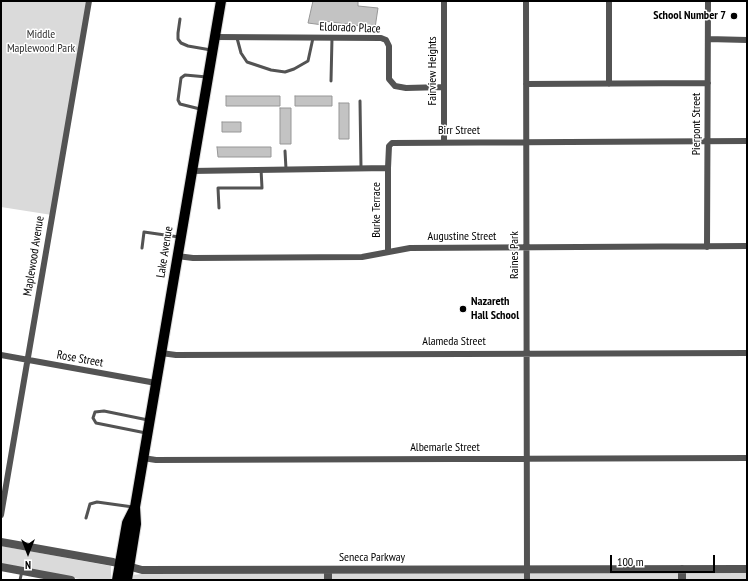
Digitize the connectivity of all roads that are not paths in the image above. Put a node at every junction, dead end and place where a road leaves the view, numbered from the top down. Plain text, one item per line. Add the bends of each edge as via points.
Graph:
1 (89, 1) edge
2 (221, 1) edge
3 (444, 1) edge
4 (526, 1) edge
5 (609, 1) edge
6 (708, 1) edge
7 (180, 19) dead end
8 (215, 37) junction
9 (237, 38) junction
10 (313, 38) junction
11 (332, 38) junction
12 (708, 39) junction
13 (747, 40) edge
14 (212, 50) junction
15 (207, 77) junction
16 (331, 81) dead end
17 (708, 83) junction
18 (526, 84) junction
19 (609, 84) junction
20 (444, 87) junction
21 (360, 101) dead end
22 (202, 109) junction
23 (708, 141) junction
24 (747, 141) edge
25 (444, 142) junction
26 (526, 142) junction
27 (285, 151) dead end
28 (361, 168) junction
29 (388, 168) junction
30 (262, 169) junction
31 (286, 169) junction
32 (191, 170) junction
33 (219, 208) dead end
34 (180, 238) junction
35 (747, 246) edge
36 (526, 247) junction
37 (707, 247) junction
38 (142, 248) dead end
39 (388, 252) junction
40 (177, 256) junction
41 (526, 352) junction
42 (161, 353) junction
43 (747, 353) edge
44 (1, 355) edge
45 (28, 360) junction
46 (156, 383) junction
47 (150, 420) junction
48 (147, 434) junction
49 (143, 458) junction
50 (747, 458) edge
51 (527, 459) junction
52 (135, 507) junction
53 (1, 515) edge
54 (86, 518) dead end
55 (1, 542) edge
56 (125, 565) junction
57 (1, 568) edge
58 (527, 569) junction
59 (682, 569) junction
60 (747, 569) edge
61 (328, 570) junction
62 (22, 571) junction
63 (20, 580) edge
64 (72, 580) edge
65 (117, 580) edge
66 (127, 580) edge
67 (328, 580) edge
68 (527, 580) edge
69 (682, 580) edge

1 - 45 street, Maplewood Avenue
2 - 8 main road, Lake Avenue
3 - 20 street, Fairview Heights
4 - 18 street, Raines Park
5 - 19 street
6 - 12 street, Pierpont Street
7 - 14 lane via 178,39 181,43
8 - 9 street, Eldorado Place
8 - 14 main road, Lake Avenue
9 - 10 street, Eldorado Place
9 - 10 lane via 241,53 247,62 285,72 308,61
10 - 11 street, Eldorado Place
11 - 16 lane
11 - 20 street, Eldorado Place via 382,38 389,46 389,79 395,86
12 - 13 street
12 - 17 street, Pierpont Street
14 - 15 main road, Lake Avenue
15 - 22 main road, Lake Avenue
15 - 22 lane via 185,75 181,78 178,100 180,104
17 - 19 street
17 - 23 street, Pierpont Street
18 - 19 street
18 - 26 street, Raines Park
20 - 25 street, Fairview Heights
21 - 28 lane
22 - 32 main road, Lake Avenue
23 - 24 street, Birr Street
23 - 26 street, Birr Street
23 - 37 street, Pierpont Street
25 - 26 street, Birr Street
25 - 29 street, Birr Street via 392,143 389,146
26 - 36 street, Raines Park
27 - 31 lane
28 - 29 street
28 - 31 street
29 - 39 street, Burke Terrace
30 - 31 street
30 - 32 street
30 - 33 lane via 262,188 218,188
32 - 34 main road, Lake Avenue
34 - 38 lane via 144,232
34 - 40 main road, Lake Avenue
35 - 37 street, Augustine Street
36 - 37 street, Augustine Street
36 - 39 street, Augustine Street via 410,248
36 - 41 street, Raines Park
39 - 40 street, Augustine Street via 362,257
40 - 42 main road, Lake Avenue
41 - 42 street, Alameda Street via 176,355
41 - 43 street, Alameda Street
41 - 51 street, Raines Park
42 - 46 main road, Lake Avenue
44 - 45 street, Rose Street
45 - 46 street, Rose Street
45 - 53 street, Maplewood Avenue
46 - 47 main road, Lake Avenue
47 - 48 main road, Lake Avenue
47 - 48 lane via 104,411 95,412 93,418 96,423
48 - 49 main road, Lake Avenue
49 - 51 street, Albemarle Street
49 - 52 main road, Lake Avenue
50 - 51 street, Albemarle Street
51 - 58 street, Raines Park
52 - 54 lane via 97,502 90,504
52 - 56 main road, Lake Avenue via 127,523
55 - 56 street, Seneca Parkway
56 - 61 street, Seneca Parkway via 142,570
56 - 65 main road, Lake Avenue
56 - 66 main road, Lake Avenue
57 - 62 street
58 - 59 street, Seneca Parkway
58 - 61 street, Seneca Parkway
58 - 68 street, Raines Park
59 - 60 street, Seneca Parkway
59 - 69 street
61 - 67 street
62 - 63 lane
62 - 64 street

